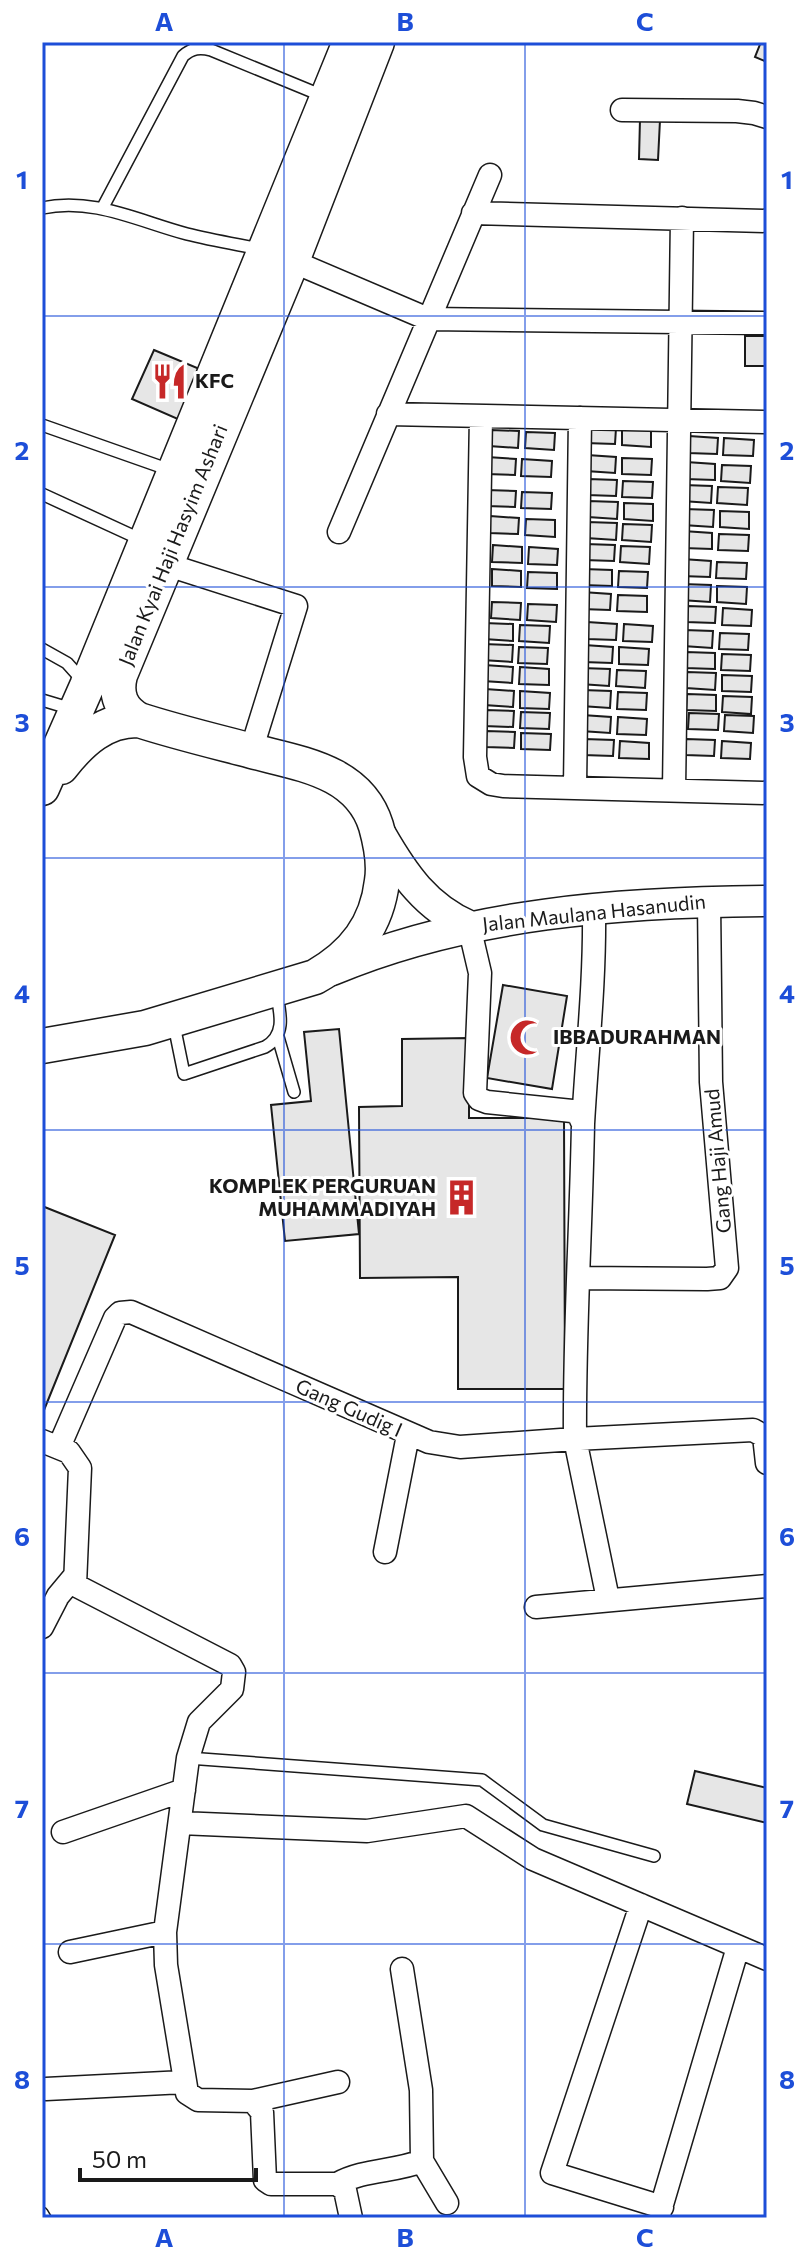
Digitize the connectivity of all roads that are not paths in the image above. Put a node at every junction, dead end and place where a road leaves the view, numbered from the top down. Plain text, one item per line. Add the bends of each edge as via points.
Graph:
1 (350, 42) edge
2 (377, 42) edge
3 (327, 98) junction
4 (622, 110) dead end
5 (767, 117) edge
6 (490, 175) dead end
7 (103, 207) junction
8 (42, 208) edge
9 (473, 213) junction
10 (682, 218) junction
11 (767, 221) edge
12 (278, 256) junction
13 (428, 319) junction
14 (680, 322) junction
15 (767, 323) edge
16 (388, 414) junction
17 (481, 416) junction
18 (580, 418) junction
19 (678, 420) junction
20 (767, 422) edge
21 (42, 425) edge
22 (175, 472) junction
23 (42, 494) edge
24 (339, 532) dead end
25 (156, 553) junction
26 (42, 649) edge
27 (82, 698) junction
28 (42, 700) edge
29 (139, 720) junction
30 (251, 751) junction
31 (575, 787) junction
32 (674, 790) junction
33 (42, 791) edge
34 (767, 793) edge
35 (376, 827) junction
36 (767, 901) edge
37 (709, 907) junction
38 (594, 910) junction
39 (469, 926) junction
40 (315, 977) junction
41 (278, 1005) junction
42 (175, 1028) junction
43 (278, 1037) junction
44 (42, 1046) edge
45 (294, 1092) dead end
46 (583, 1124) junction
47 (579, 1278) junction
48 (408, 1435) junction
49 (575, 1439) junction
50 (51, 1444) edge
51 (767, 1463) edge
52 (385, 1552) dead end
53 (73, 1578) junction
54 (767, 1586) edge
55 (608, 1599) junction
56 (536, 1607) dead end
57 (42, 1627) edge
58 (188, 1758) junction
59 (184, 1790) junction
60 (180, 1823) junction
61 (63, 1832) dead end
62 (654, 1856) dead end
63 (641, 1905) junction
64 (165, 1932) junction
65 (738, 1947) junction
66 (70, 1952) dead end
67 (767, 1959) edge
68 (402, 1969) dead end
69 (184, 2082) junction
70 (338, 2082) dead end
71 (46, 2089) dead end
72 (253, 2101) junction
73 (422, 2161) junction
74 (337, 2184) junction
75 (447, 2203) dead end
76 (660, 2212) edge
77 (42, 2213) edge
78 (45, 2218) edge
79 (351, 2218) edge

1 - 3 main road, Jalan Kyai Haji Hasyim Ashari
2 - 12 main road, Jalan Kyai Haji Hasyim Ashari
3 - 7 lane via 211,50 189,50
3 - 12 main road, Jalan Kyai Haji Hasyim Ashari
4 - 5 street via 737,111
6 - 9 street
7 - 8 lane
7 - 12 lane
9 - 10 street
9 - 13 street
10 - 11 street
10 - 14 street
12 - 13 street
12 - 22 main road, Jalan Kyai Haji Hasyim Ashari
12 - 25 main road, Jalan Kyai Haji Hasyim Ashari
13 - 14 street
13 - 16 street
14 - 15 street
14 - 19 street
16 - 17 street
16 - 24 street
17 - 18 street
17 - 31 street via 476,769 491,784
18 - 19 street
18 - 31 street
19 - 20 street
19 - 32 street
21 - 22 lane
22 - 25 main road, Jalan Kyai Haji Hasyim Ashari
23 - 25 lane
25 - 27 main road, Jalan Kyai Haji Hasyim Ashari
25 - 29 main road, Jalan Kyai Haji Hasyim Ashari via 118,682 121,705
25 - 30 street via 296,606
26 - 27 lane via 67,663
27 - 28 lane
27 - 33 main road, Jalan Kyai Haji Hasyim Ashari
29 - 30 main road
29 - 33 main road via 97,731
30 - 35 main road via 341,779 365,804
31 - 32 street
32 - 34 street
35 - 39 street, Jalan Maulana Hasanudin via 423,896
35 - 40 main road via 384,873 374,918 345,957
36 - 37 street, Jalan Maulana Hasanudin
37 - 38 street, Jalan Maulana Hasanudin
37 - 47 street, Gang Haji Amud via 711,1082 727,1268 720,1278 707,1279
38 - 39 street, Jalan Maulana Hasanudin
38 - 46 street
39 - 40 street, Jalan Maulana Hasanudin via 389,948
39 - 46 street via 480,973 475,1093 487,1102 572,1111
40 - 41 main road
41 - 42 main road
41 - 43 lane
42 - 43 lane via 184,1074 265,1047
42 - 44 main road
43 - 45 lane
46 - 47 street
47 - 49 street
48 - 49 street, Gang Gudig I via 460,1447
48 - 50 street, Gang Gudig I via 124,1312 115,1318
48 - 52 street
49 - 51 street, Gang Gudig I via 753,1430 764,1436
49 - 55 street
50 - 53 street via 74,1456 81,1474
53 - 57 street
53 - 58 street via 78,1588 230,1665 232,1689 199,1722
54 - 55 street
55 - 56 street
58 - 59 street
58 - 62 lane via 482,1780 543,1825
59 - 60 street
59 - 61 street
60 - 63 street via 367,1831 466,1816 533,1859
60 - 64 street
63 - 65 street
63 - 76 street via 552,2173
64 - 66 street
64 - 69 street
65 - 67 street
65 - 76 street
68 - 73 street via 421,2090
69 - 71 street
69 - 72 street via 187,2093 198,2100
70 - 72 street
72 - 74 street via 262,2112 265,2180
73 - 74 street via 354,2175
73 - 75 street
74 - 79 street via 345,2190
77 - 78 lane

